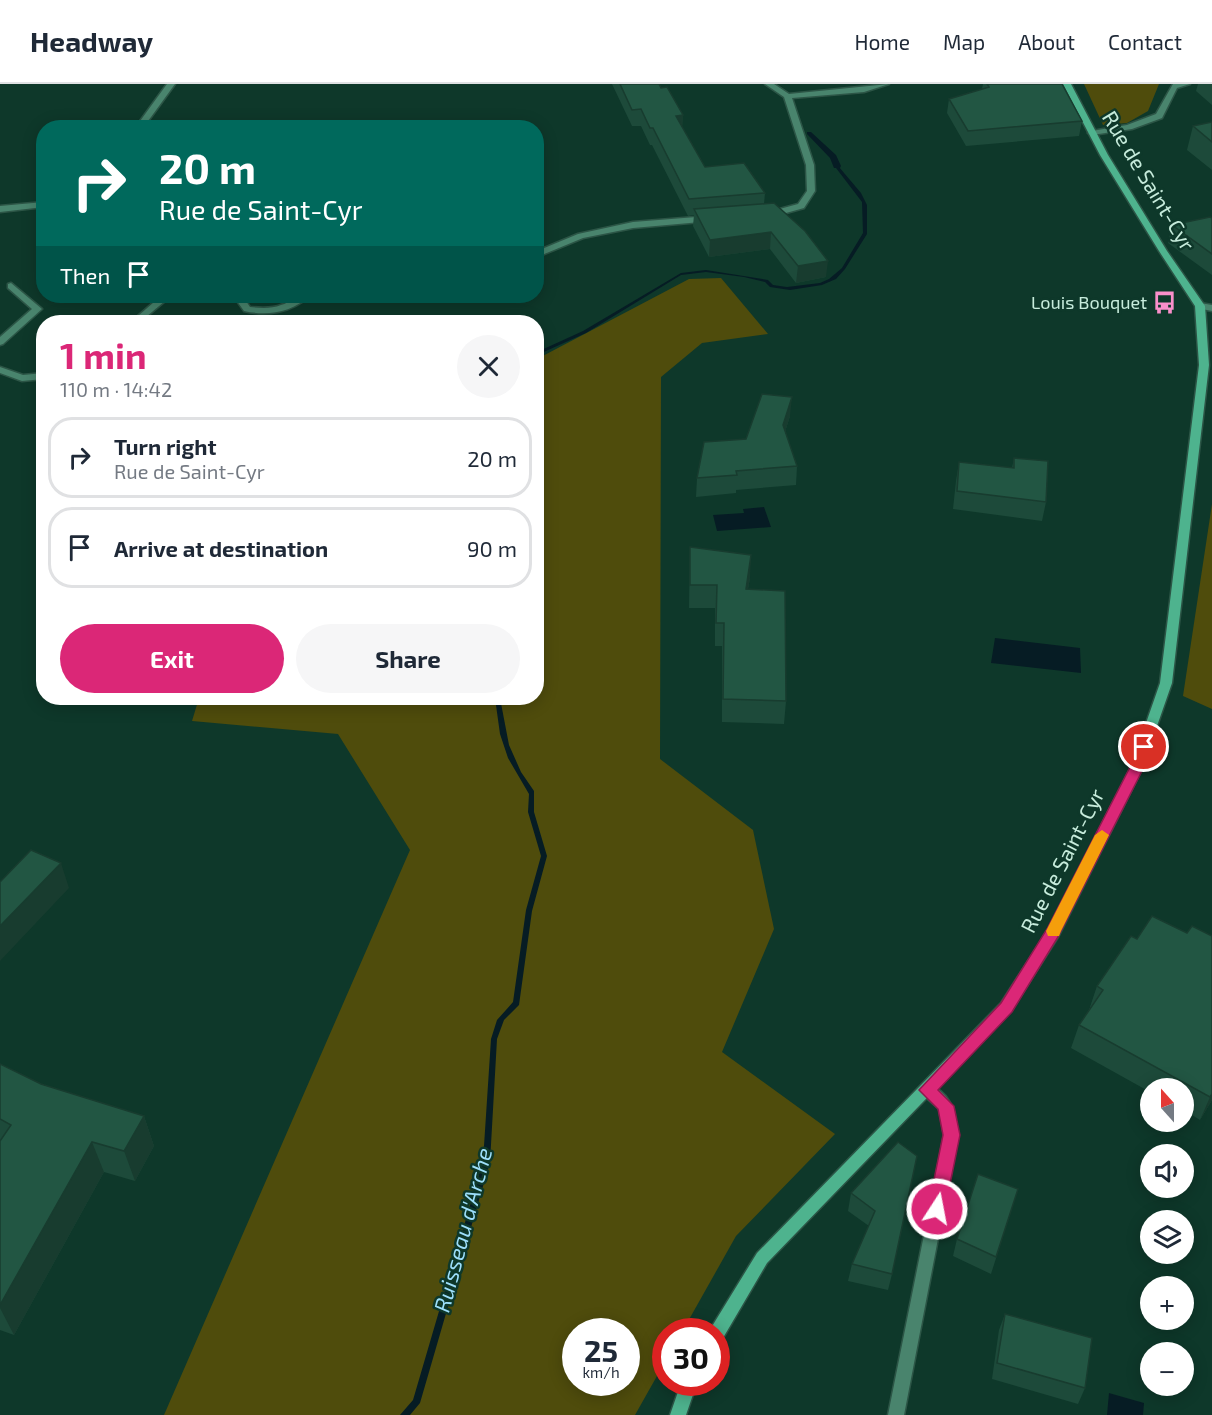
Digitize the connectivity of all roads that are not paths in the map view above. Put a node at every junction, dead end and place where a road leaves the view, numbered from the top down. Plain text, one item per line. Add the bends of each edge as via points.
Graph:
1 (172, 84) edge
2 (769, 84) edge
3 (885, 84) edge
4 (1067, 84) edge
5 (1186, 84) edge
6 (788, 96) junction
7 (145, 120) edge
8 (1092, 133) junction
9 (36, 205) edge
10 (0, 209) edge
11 (755, 216) edge
12 (715, 219) edge
13 (544, 251) edge
14 (11, 286) dead end
15 (158, 303) edge
16 (243, 303) edge
17 (295, 303) edge
18 (1200, 306) junction
19 (1212, 308) edge
20 (143, 315) edge
21 (0, 342) edge
22 (0, 370) edge
23 (36, 377) edge
24 (927, 1090) junction
25 (726, 1318) edge
26 (684, 1396) edge
27 (678, 1415) edge
28 (896, 1415) edge

1 - 7 street
2 - 6 street
3 - 6 street via 864,90
4 - 8 main road, Rue de Saint-Cyr
5 - 8 street via 1174,86 1159,116 1128,127
6 - 11 street via 810,165 811,191 801,206
8 - 18 main road, Rue de Saint-Cyr
9 - 10 street
12 - 13 street via 633,225 582,236
14 - 21 street via 37,309
15 - 20 street
16 - 17 street via 247,309 264,312
18 - 19 street
18 - 24 main road, Rue de Saint-Cyr via 1204,365 1166,683 1140,758 1053,933 1006,1007
22 - 23 street via 22,378
24 - 25 main road, Rue de Saint-Cyr via 762,1258
24 - 28 street via 945,1106 951,1135
26 - 27 main road

